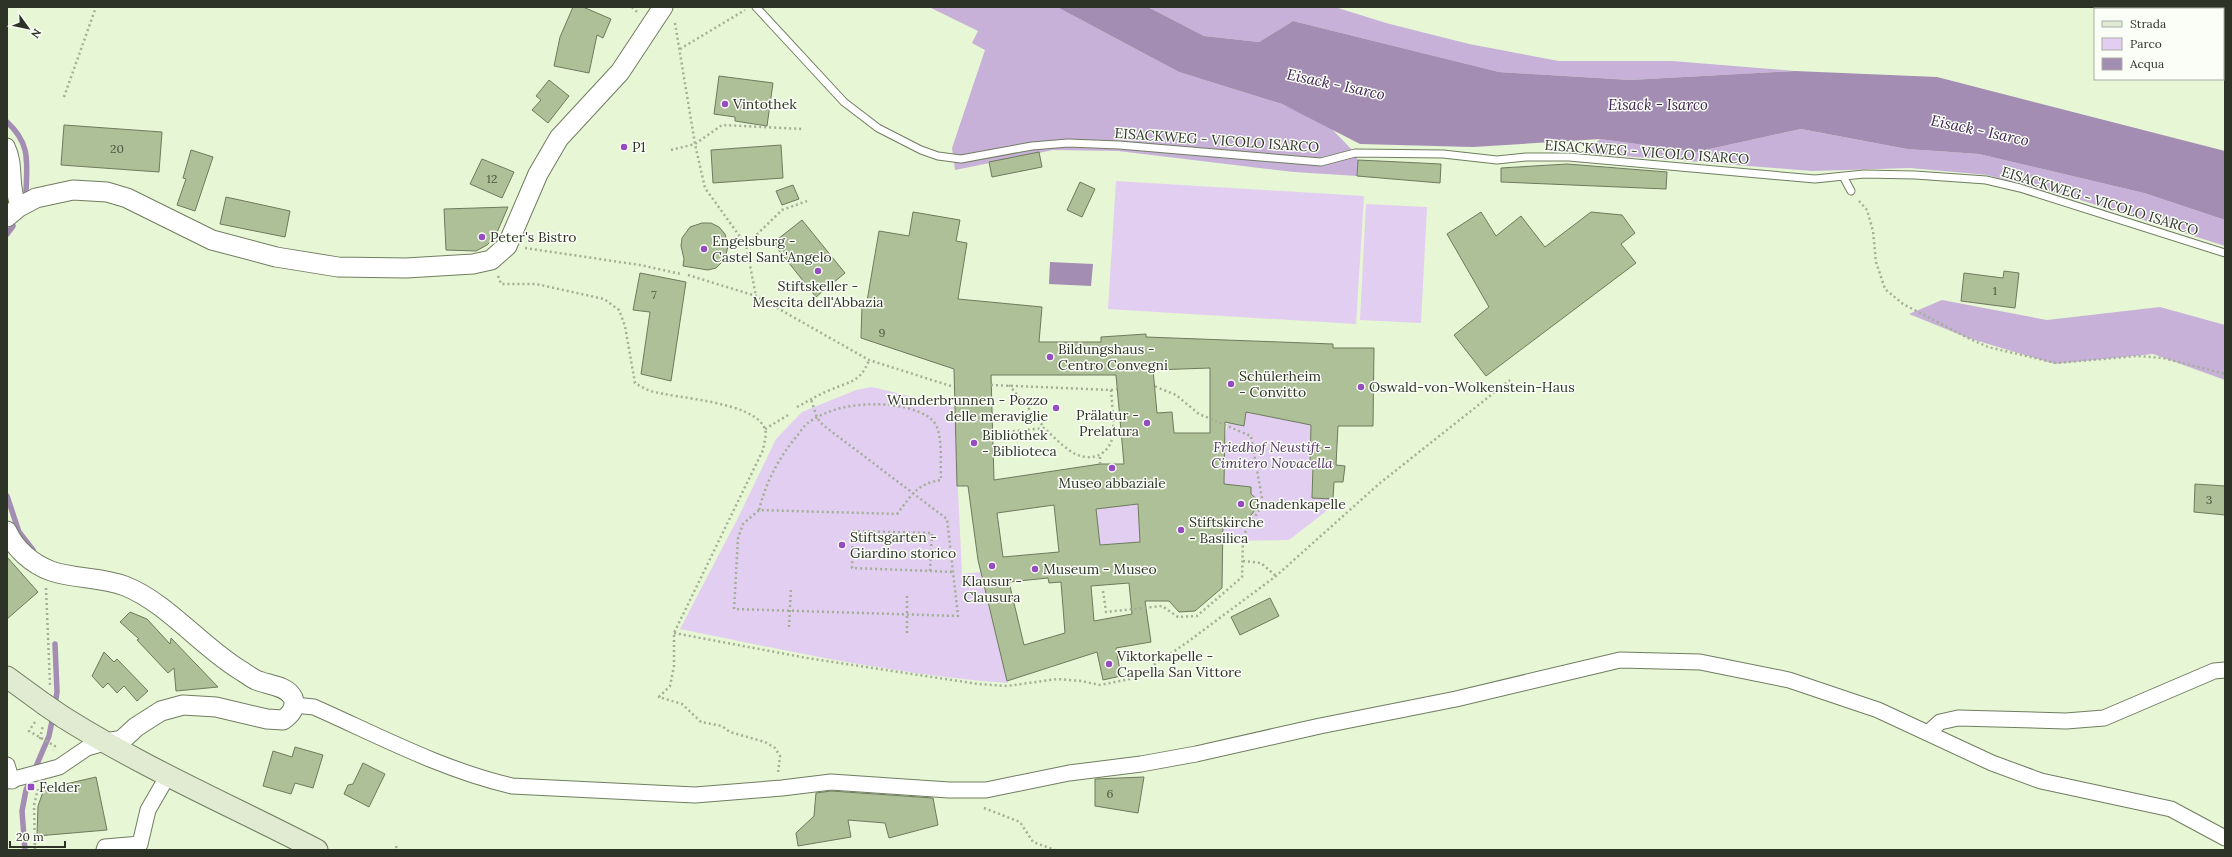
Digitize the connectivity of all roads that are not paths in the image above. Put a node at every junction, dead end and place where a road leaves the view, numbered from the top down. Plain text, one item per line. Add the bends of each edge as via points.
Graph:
1 (756, 7) edge
2 (660, 8) edge
3 (7, 146) edge
4 (1844, 178) junction
5 (1851, 191) road end
6 (13, 212) edge
7 (2225, 253) edge
8 (7, 533) edge
9 (2225, 670) edge
10 (7, 677) edge
11 (294, 705) junction
12 (1928, 733) junction
13 (104, 743) junction
14 (7, 765) edge
15 (167, 777) junction
16 (10, 781) edge
17 (2225, 838) edge
18 (104, 850) edge
19 (317, 850) edge

1 - 4 lane, EISACKWEG - VICOLO ISARCO via 844,102 878,128 920,150 938,156 961,159 1032,146 1068,143 1321,162 1355,153 1443,154 1497,160 1569,157 1815,179
2 - 6 street via 620,72 559,138 538,174 507,246 491,260 474,264 406,268 338,267 276,257 212,240 128,198 107,192 72,190 36,198
3 - 6 street via 13,164
4 - 5 lane
4 - 7 lane, EISACKWEG - VICOLO ISARCO via 1864,174 1915,174 1986,180 2020,188
8 - 11 street via 20,552 51,571 125,586 149,599 231,664 256,680 284,688 293,697
9 - 12 street via 2214,671 2104,718 2066,721 1958,718 1940,722
10 - 13 main road via 48,709
11 - 12 street via 314,707 441,763 512,786 694,795 831,782 986,790 1069,773 1196,754 1456,699 1620,660 1700,662 1789,680 1878,710
11 - 13 street via 290,715 283,720 266,719 216,707 184,705 161,711 136,726 122,740
12 - 17 street via 1992,763 2041,781 2171,809
13 - 15 main road
13 - 16 street via 87,748 59,767
14 - 16 street
15 - 18 street via 148,810 140,844 105,847
15 - 19 main road

